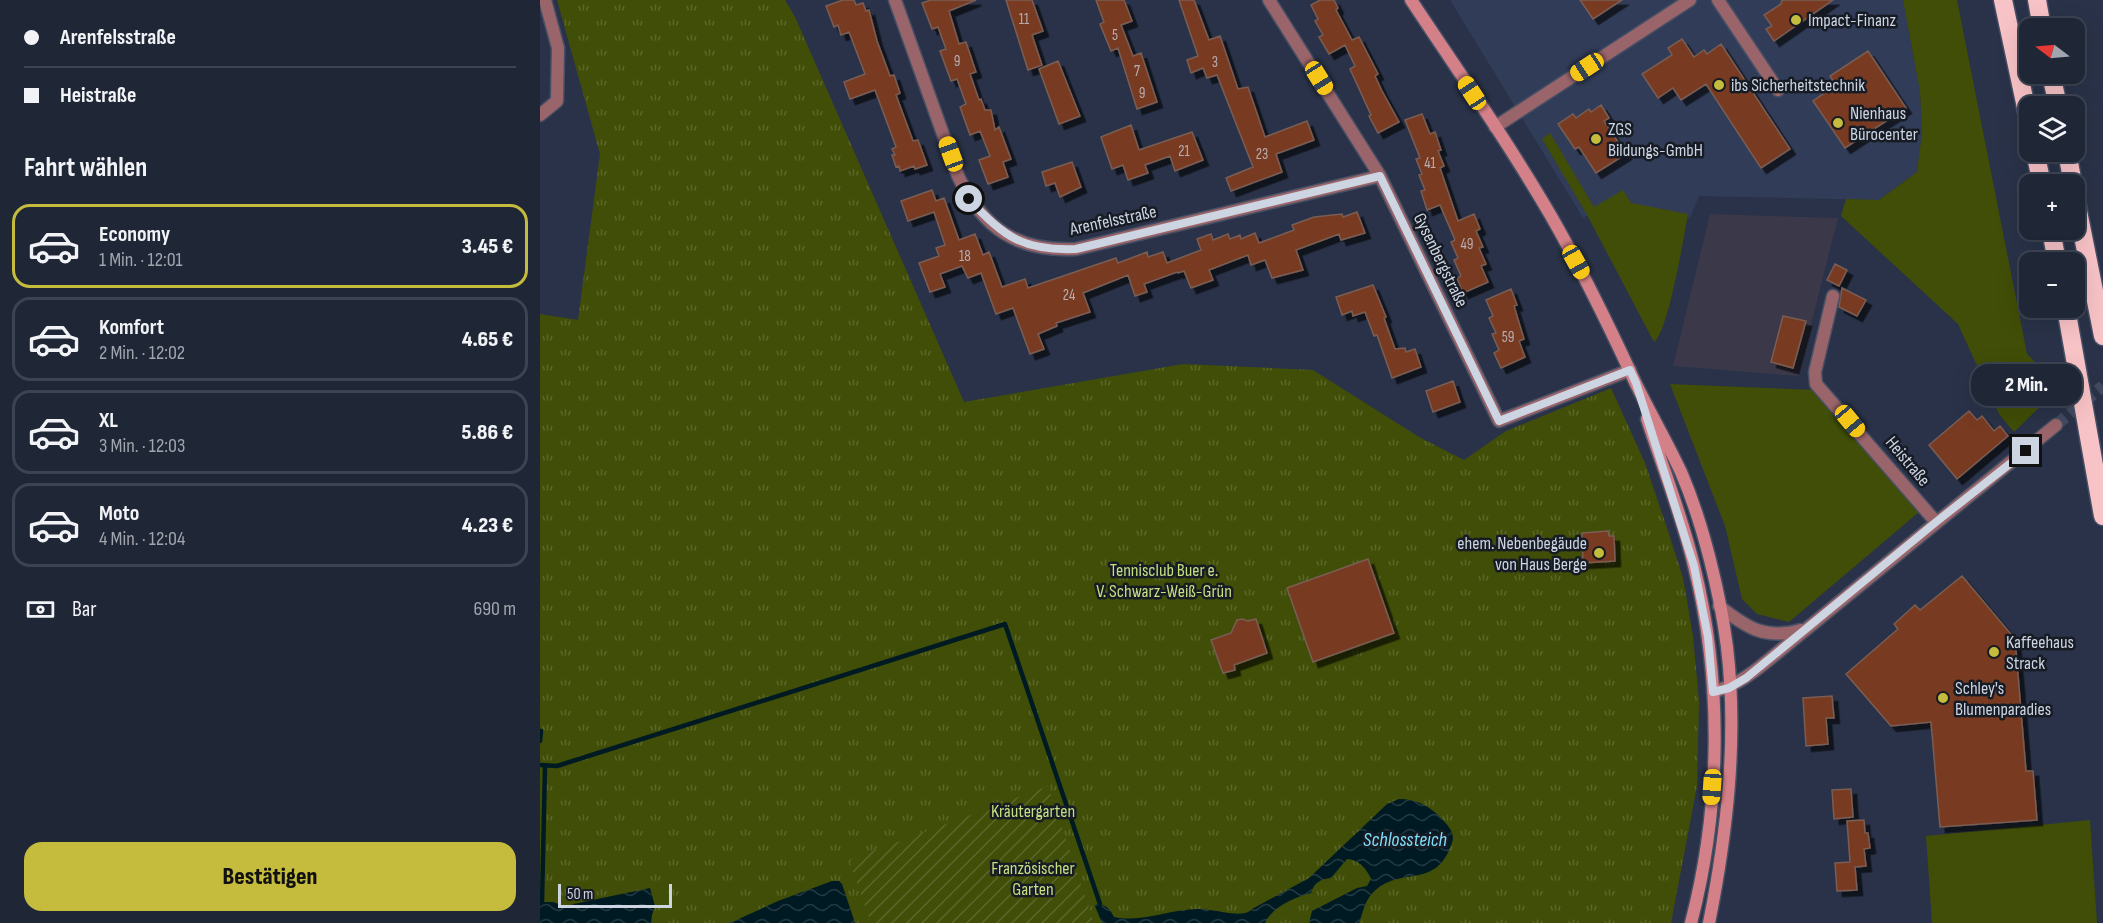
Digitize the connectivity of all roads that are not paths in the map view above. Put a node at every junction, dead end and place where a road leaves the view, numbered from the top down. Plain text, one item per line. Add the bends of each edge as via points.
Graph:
1 (545, 0) edge
2 (895, 0) edge
3 (1269, 0) edge
4 (1411, 0) edge
5 (1690, 0) edge
6 (1718, 0) edge
7 (2003, 0) edge
8 (2037, 0) edge
9 (2040, 18) edge
10 (1778, 90) dead end
11 (2024, 96) edge
12 (540, 115) edge
13 (1495, 127) junction
14 (1380, 176) junction
15 (2084, 240) edge
16 (1833, 296) dead end
17 (2068, 318) edge
18 (2103, 336) edge
19 (1630, 370) junction
20 (1636, 383) junction
21 (2056, 425) tunnel mouth
22 (2103, 516) edge
23 (1936, 522) junction
24 (1719, 606) junction
25 (1805, 629) junction
26 (1729, 688) junction
27 (1713, 692) junction
28 (1691, 923) edge
29 (1709, 923) edge

1 - 12 street via 558,48 557,101
2 - 14 street, Arenfelsstraße via 969,199 988,221 1028,245 1076,249
3 - 14 street, Gysenbergstraße
4 - 13 main road
5 - 13 street
6 - 10 street
7 - 11 highway
8 - 9 highway
13 - 19 main road via 1575,259
14 - 19 street, Gysenbergstraße via 1499,421
15 - 18 highway
16 - 23 street, Heistraße via 1815,372 1816,384
17 - 22 highway
19 - 20 main road
20 - 24 main road via 1681,473
20 - 27 main road via 1694,566 1708,637
21 - 23 street
23 - 25 street
24 - 25 street via 1764,633 1784,635
24 - 26 main road
25 - 26 street
26 - 27 street
26 - 29 main road via 1731,740 1726,812
27 - 28 main road via 1714,749 1707,838

